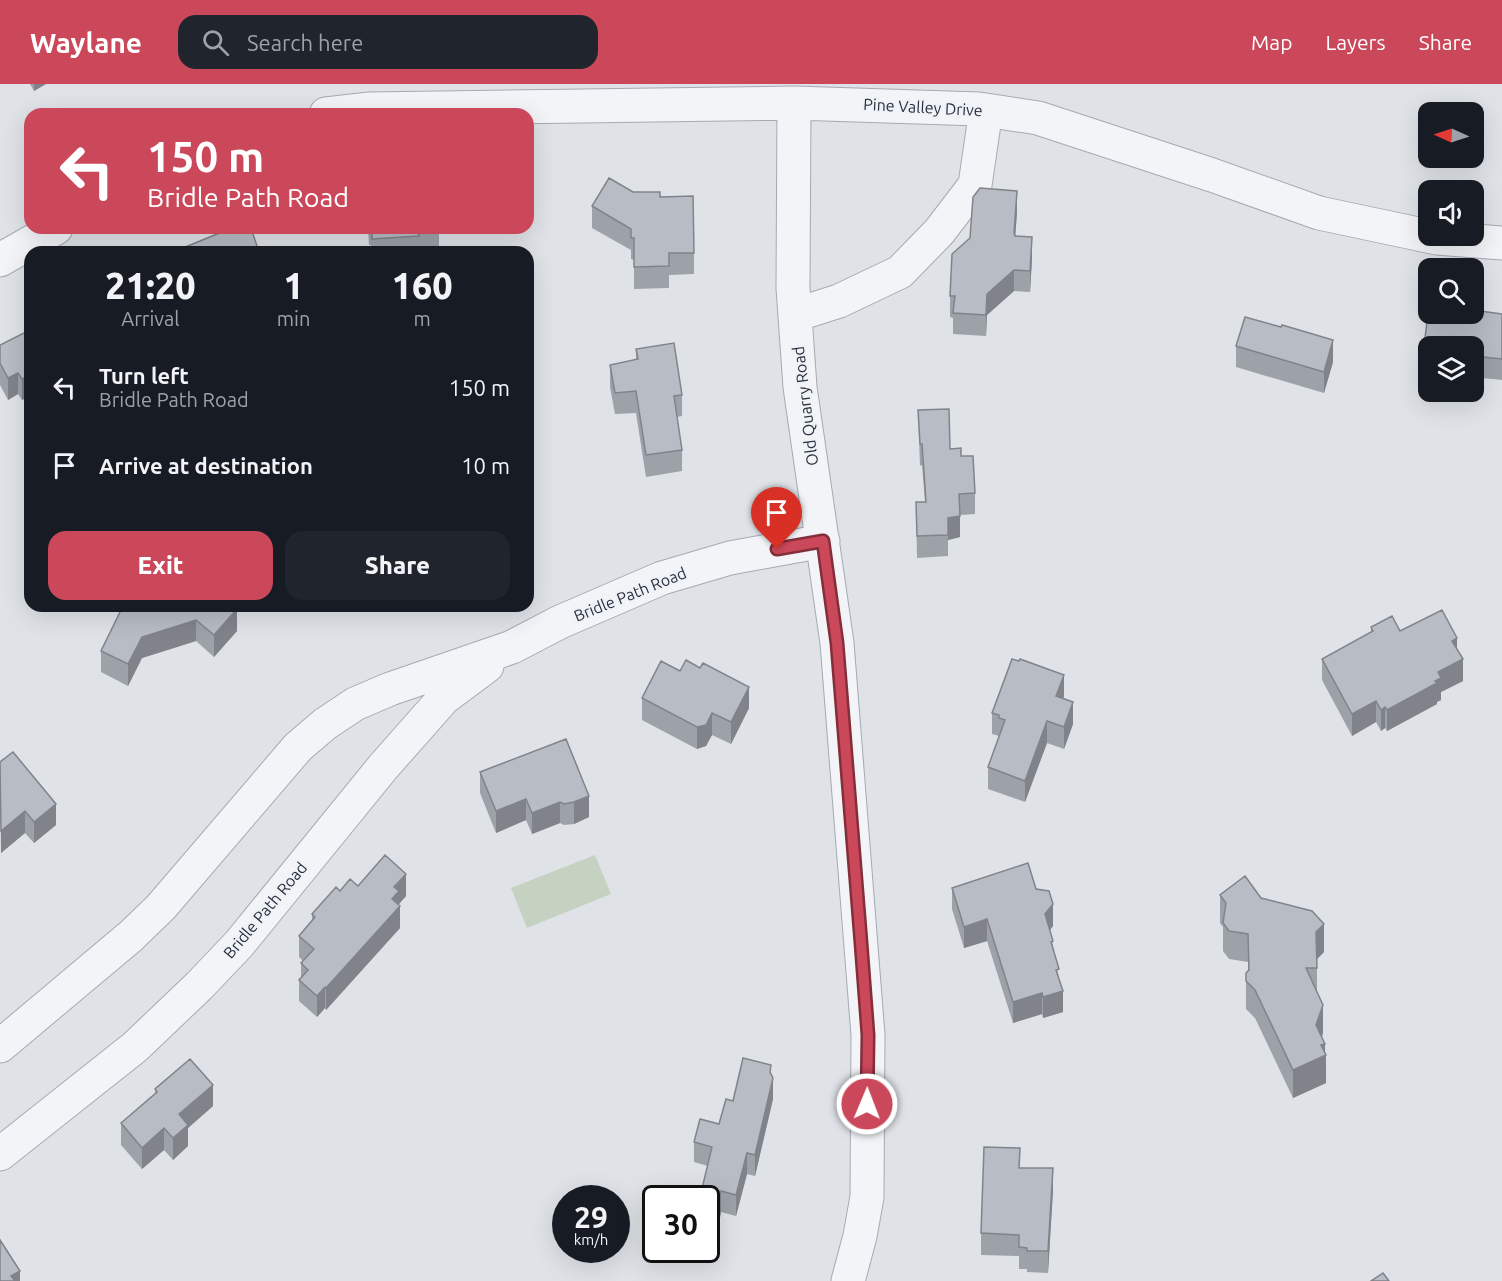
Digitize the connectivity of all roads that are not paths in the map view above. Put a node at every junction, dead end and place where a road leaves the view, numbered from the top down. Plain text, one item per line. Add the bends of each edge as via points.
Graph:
1 (794, 103) junction
2 (441, 108) edge
3 (986, 110) junction
4 (46, 234) edge
5 (1502, 243) edge
6 (24, 246) edge
7 (24, 246) edge
8 (0, 260) edge
9 (795, 315) junction
10 (823, 541) junction
11 (512, 647) junction
12 (0, 1046) edge
13 (0, 1154) edge
14 (848, 1281) edge

1 - 2 street, Pine Valley Drive
1 - 3 street, Pine Valley Drive
1 - 9 street, Old Quarry Road
3 - 5 street, Pine Valley Drive via 1038,118 1319,213 1437,238
3 - 9 street via 975,185 939,232 900,272 839,302
4 - 6 street
7 - 8 street
9 - 10 street, Old Quarry Road via 800,387
10 - 11 street, Bridle Path Road via 730,558 662,578
10 - 14 street, Old Quarry Road via 837,643 868,1035 867,1197
11 - 12 street, Bridle Path Road via 390,689 355,704 325,724 298,747 161,907
11 - 13 street, Bridle Path Road via 444,698 239,944 199,986 135,1047

